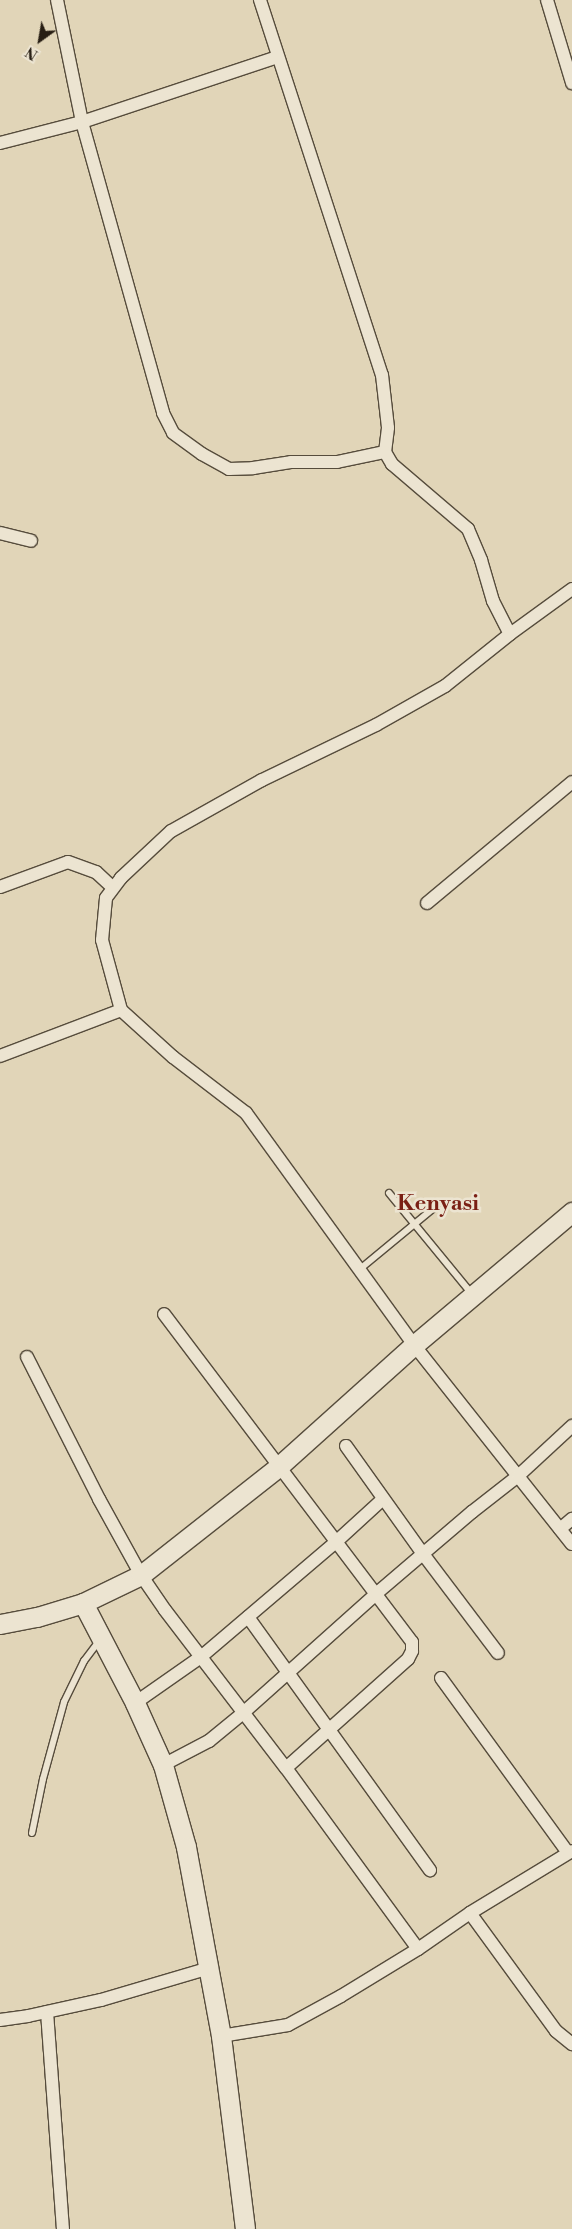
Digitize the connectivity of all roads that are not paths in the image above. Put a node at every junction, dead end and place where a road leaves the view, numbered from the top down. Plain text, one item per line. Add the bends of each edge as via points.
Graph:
1 (57, 0) edge
2 (260, 0) edge
3 (547, 0) edge
4 (277, 57) junction
5 (572, 82) edge
6 (82, 122) junction
7 (0, 143) edge
8 (385, 452) junction
9 (0, 532) edge
10 (31, 541) dead end
11 (572, 589) edge
12 (510, 634) junction
13 (572, 782) edge
14 (0, 887) edge
15 (113, 888) junction
16 (426, 903) dead end
17 (122, 1010) junction
18 (0, 1056) edge
19 (388, 1192) dead end
20 (441, 1202) dead end
21 (572, 1212) edge
22 (414, 1224) junction
23 (360, 1269) junction
24 (473, 1295) junction
25 (164, 1314) dead end
26 (414, 1344) junction
27 (27, 1357) dead end
28 (572, 1426) edge
29 (346, 1446) dead end
30 (278, 1467) junction
31 (518, 1476) junction
32 (383, 1499) junction
33 (572, 1519) edge
34 (560, 1529) junction
35 (337, 1541) junction
36 (572, 1544) edge
37 (423, 1554) junction
38 (141, 1575) junction
39 (376, 1593) junction
40 (83, 1603) junction
41 (248, 1617) junction
42 (0, 1624) edge
43 (101, 1639) junction
44 (498, 1653) dead end
45 (202, 1656) junction
46 (289, 1673) junction
47 (441, 1678) dead end
48 (135, 1703) junction
49 (243, 1713) junction
50 (330, 1728) junction
51 (163, 1765) junction
52 (286, 1768) junction
53 (32, 1833) dead end
54 (570, 1852) edge
55 (430, 1870) dead end
56 (470, 1913) junction
57 (418, 1949) junction
58 (210, 1968) junction
59 (47, 2012) junction
60 (0, 2020) edge
61 (222, 2036) junction
62 (572, 2044) edge
63 (63, 2229) edge
64 (245, 2229) edge

1 - 6 street
2 - 4 street
3 - 5 street
4 - 6 street
4 - 8 street via 382,375 388,428
6 - 7 street
6 - 8 street via 163,413 173,433 229,469 291,462 337,462
8 - 12 street via 392,464 468,529 493,601
9 - 10 street
11 - 12 street
12 - 15 street via 445,686 411,706 262,780 171,831
13 - 16 street
14 - 15 street via 68,862 96,872
15 - 17 street via 106,898 102,940
17 - 18 street
17 - 23 street via 174,1057 246,1113
19 - 22 lane
20 - 22 lane
21 - 24 street
22 - 23 lane
22 - 24 lane
23 - 26 street
24 - 26 street
25 - 30 street
26 - 30 street
26 - 31 street
27 - 38 street
28 - 31 street
29 - 32 street
30 - 35 street
30 - 38 street
31 - 34 street
31 - 37 street
32 - 35 street
32 - 37 street
33 - 34 street
34 - 36 street
35 - 39 street
35 - 41 street
37 - 39 street
37 - 44 street
38 - 40 street
38 - 45 street
39 - 46 street
39 - 50 street via 412,1642 412,1652
40 - 42 street
40 - 43 street
41 - 45 street
41 - 46 street
43 - 48 street
43 - 53 lane via 84,1661 64,1702 42,1779
45 - 48 street
45 - 49 street
46 - 49 street
46 - 50 street
47 - 54 street
48 - 51 street
49 - 51 street via 209,1741
49 - 52 street
50 - 52 street
50 - 55 street
51 - 58 street via 186,1848
52 - 57 street
54 - 56 street
56 - 57 street
56 - 62 street via 556,2031
57 - 61 street via 288,2025
58 - 59 street
58 - 61 street
59 - 60 street
59 - 63 street
61 - 64 street

